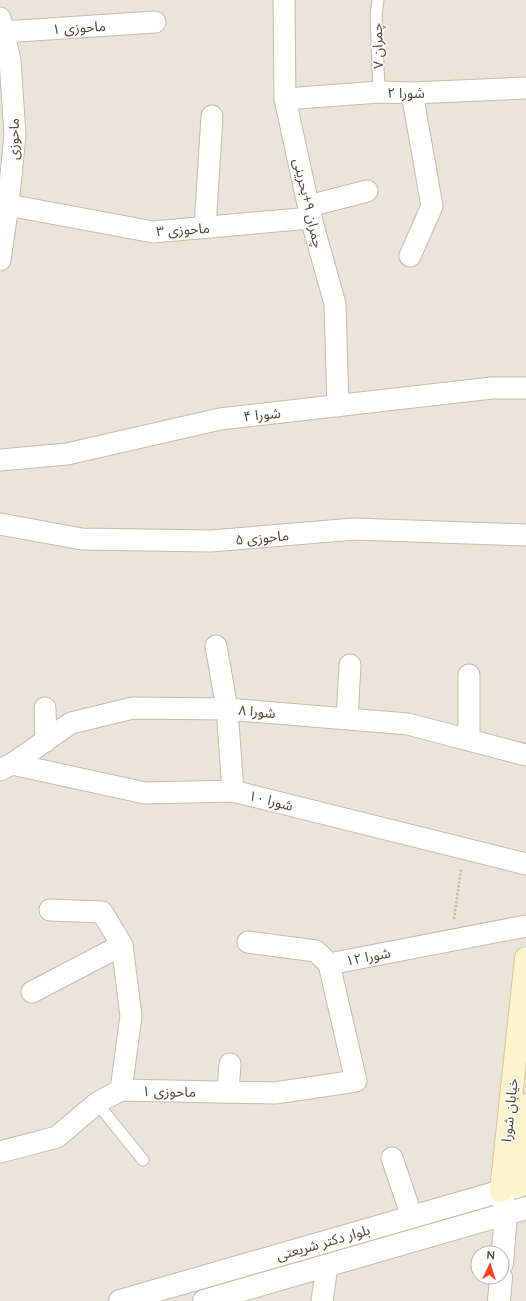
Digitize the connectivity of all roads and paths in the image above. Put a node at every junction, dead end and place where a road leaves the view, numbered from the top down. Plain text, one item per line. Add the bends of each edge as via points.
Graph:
1 (284, 0) edge
2 (378, 0) edge
3 (155, 22) dead end
4 (2, 25) edge
5 (526, 88) edge
6 (379, 92) junction
7 (412, 93) junction
8 (285, 99) junction
9 (212, 116) dead end
10 (7, 137) edge
11 (367, 191) dead end
12 (8, 204) junction
13 (310, 212) junction
14 (205, 227) junction
15 (410, 256) dead end
16 (0, 260) edge
17 (526, 388) edge
18 (338, 406) junction
19 (0, 460) edge
20 (0, 524) edge
21 (526, 535) edge
22 (216, 646) dead end
23 (350, 666) dead end
24 (469, 675) dead end
25 (45, 708) dead end
26 (226, 709) junction
27 (347, 719) junction
28 (469, 740) junction
29 (46, 741) junction
30 (526, 755) edge
31 (6, 767) edge
32 (233, 791) junction
33 (463, 848) junction
34 (526, 864) edge
35 (50, 910) dead end
36 (526, 926) edge
37 (451, 940) junction
38 (248, 942) dead end
39 (122, 945) junction
40 (526, 958) edge
41 (329, 964) junction
42 (32, 992) dead end
43 (230, 1064) dead end
44 (356, 1082) joint
45 (121, 1090) junction
46 (228, 1092) junction
47 (97, 1103) junction
48 (526, 1105) edge
49 (0, 1152) edge
50 (392, 1158) dead end
51 (143, 1160) dead end
52 (515, 1187) edge
53 (526, 1208) edge
54 (506, 1214) junction
55 (412, 1217) junction
56 (503, 1245) edge
57 (327, 1266) junction
58 (500, 1285) edge
59 (120, 1301) edge
60 (204, 1301) edge
61 (322, 1301) edge
62 (499, 1301) edge

1 - 8 street, چمران ۹+بحرینی
2 - 6 lane, چمران ۷ via 376,15
3 - 4 street, ماحوزی ۱
4 - 10 street, ماحوزی via 10,60
5 - 7 street, شورا ۲
6 - 7 street, شورا ۲
6 - 8 street, شورا ۲
7 - 15 street via 432,206
8 - 13 street, چمران ۹+بحرینی
9 - 14 street
10 - 12 street, ماحوزی
11 - 13 street, ماحوزی ۳
12 - 14 street, ماحوزی ۳ via 153,232
12 - 16 street, ماحوزی
13 - 14 street, ماحوزی ۳
13 - 18 street, چمران ۹+بحرینی via 335,304
17 - 18 street, شورا ۴ via 492,388
18 - 19 street, شورا ۴ via 220,419 67,454
20 - 21 street, ماحوزی ۵ via 82,539 211,541 354,529
22 - 26 street
23 - 27 street
24 - 28 street
25 - 29 street
26 - 27 street, شورا ۸
26 - 29 street, شورا ۸ via 133,708 71,724
26 - 32 street
27 - 28 street, شورا ۸ via 408,724
28 - 30 street, شورا ۸
29 - 31 street, شورا ۸
31 - 32 street, شورا ۱۰ via 145,793
32 - 33 street, شورا ۱۰
33 - 34 street, شورا ۱۰
33 - 37 path
35 - 39 street via 102,912
36 - 37 street, شورا ۱۲
37 - 41 street, شورا ۱۲
38 - 41 street via 316,951
39 - 42 street
39 - 45 street via 130,1016
40 - 52 main road, خیابان شورا
41 - 44 street, شورا ۱۲
43 - 46 street
44 - 46 street, ماحوزی ۱ via 275,1093
45 - 46 street, ماحوزی ۱
45 - 47 street, ماحوزی ۱
47 - 49 street, ماحوزی ۱ via 57,1138
47 - 51 lane
48 - 52 main road, خیابان شورا
50 - 55 street
52 - 54 street
52 - 55 street, بلوار دکتر شریعتی
53 - 54 street, بلوار دکتر شریعتی
54 - 56 street
54 - 57 street, بلوار دکتر شریعتی
55 - 59 street, بلوار دکتر شریعتی
57 - 60 street, بلوار دکتر شریعتی
57 - 61 street
58 - 62 street

